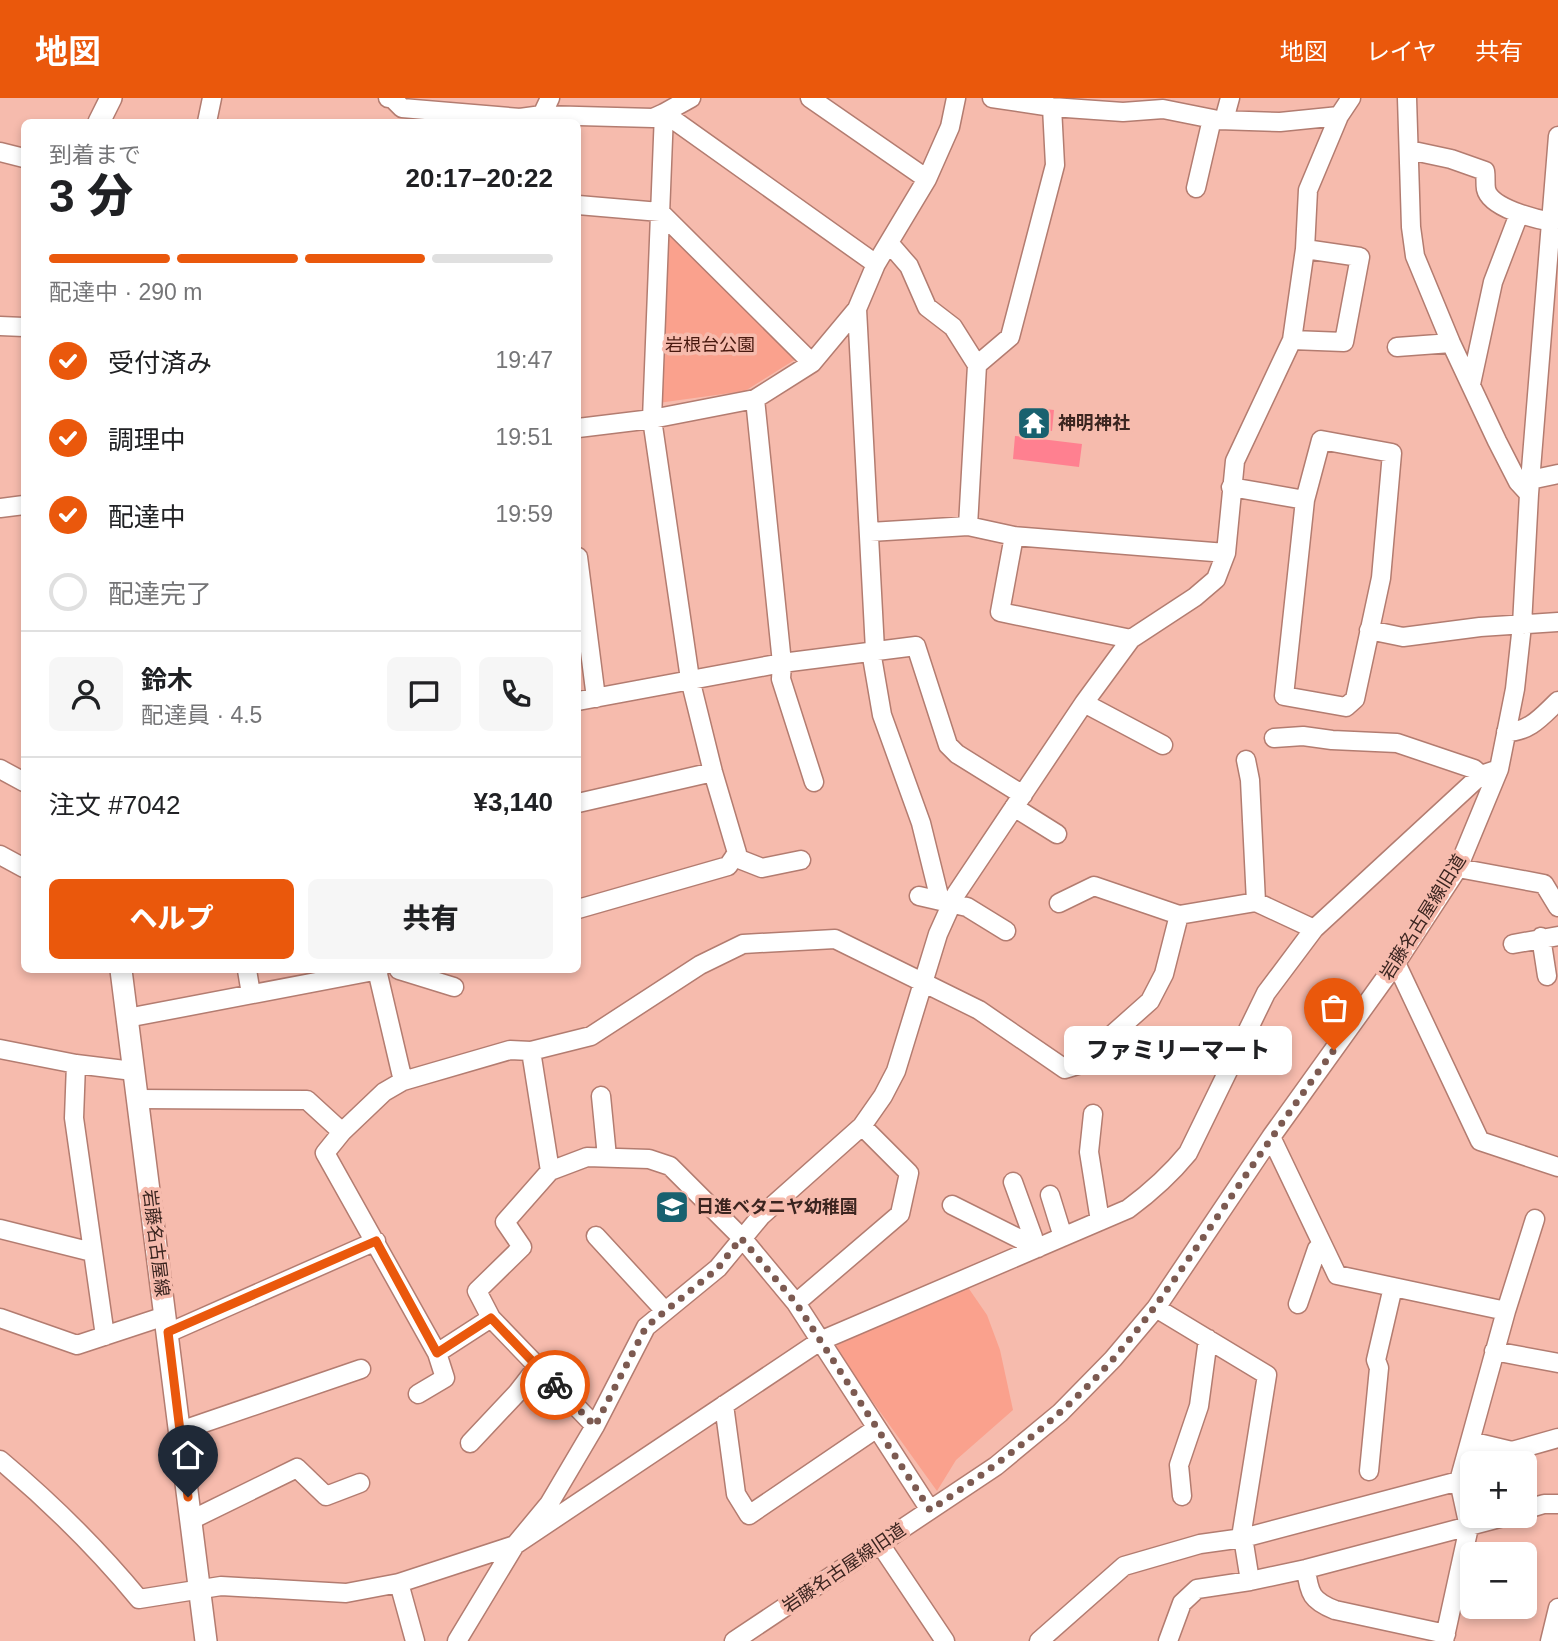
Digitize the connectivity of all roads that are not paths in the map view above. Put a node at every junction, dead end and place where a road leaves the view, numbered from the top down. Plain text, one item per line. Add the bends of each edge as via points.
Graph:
1 (111, 98) edge
2 (212, 98) edge
3 (550, 98) edge
4 (691, 98) edge
5 (810, 98) edge
6 (956, 98) edge
7 (992, 98) edge
8 (1230, 98) edge
9 (1351, 98) edge
10 (1407, 98) edge
11 (1183, 105) edge
12 (399, 107) edge
13 (1052, 107) junction
14 (664, 113) junction
15 (542, 115) junction
16 (1339, 116) junction
17 (100, 119) edge
18 (208, 119) edge
19 (1218, 120) junction
20 (1558, 136) edge
21 (1409, 150) junction
22 (0, 152) edge
23 (21, 157) edge
24 (927, 179) junction
25 (1196, 188) dead end
26 (581, 205) edge
27 (660, 212) junction
28 (1519, 215) junction
29 (1554, 229) edge
30 (889, 243) junction
31 (1305, 249) junction
32 (876, 264) junction
33 (857, 309) junction
34 (0, 326) edge
35 (21, 327) edge
36 (1292, 340) junction
37 (1451, 343) junction
38 (1397, 346) dead end
39 (813, 363) junction
40 (977, 365) junction
41 (1471, 384) junction
42 (755, 399) junction
43 (652, 419) junction
44 (581, 428) edge
45 (1558, 474) edge
46 (1231, 487) junction
47 (1529, 487) junction
48 (1305, 500) junction
49 (21, 505) edge
50 (0, 508) edge
51 (968, 526) junction
52 (870, 532) junction
53 (1014, 536) junction
54 (1226, 553) junction
55 (581, 580) edge
56 (1558, 622) edge
57 (1522, 625) junction
58 (1369, 631) junction
59 (1131, 639) junction
60 (873, 650) junction
61 (782, 663) junction
62 (690, 679) junction
63 (596, 698) junction
64 (581, 700) edge
65 (1558, 701) edge
66 (1084, 703) junction
67 (1506, 732) junction
68 (1274, 738) dead end
69 (1163, 745) dead end
70 (1246, 760) dead end
71 (0, 769) edge
72 (1499, 769) junction
73 (713, 772) junction
74 (1481, 775) junction
75 (21, 780) edge
76 (814, 782) dead end
77 (1018, 801) junction
78 (581, 802) edge
79 (1057, 834) dead end
80 (0, 855) edge
81 (734, 857) junction
82 (802, 860) dead end
83 (21, 866) edge
84 (1458, 868) junction
85 (919, 896) dead end
86 (951, 897) junction
87 (1256, 902) junction
88 (1059, 903) dead end
89 (1558, 907) edge
90 (581, 908) edge
91 (1179, 915) junction
92 (1013, 929) dead end
93 (1314, 929) junction
94 (1549, 937) edge
95 (1513, 944) dead end
96 (1396, 963) junction
97 (121, 973) edge
98 (248, 973) edge
99 (362, 973) edge
100 (379, 973) edge
101 (410, 973) edge
102 (1547, 976) dead end
103 (922, 982) junction
104 (454, 987) dead end
105 (251, 994) junction
106 (127, 1018) junction
107 (0, 1049) edge
108 (531, 1051) junction
109 (76, 1063) junction
110 (133, 1070) junction
111 (403, 1081) junction
112 (601, 1096) dead end
113 (138, 1099) junction
114 (1093, 1114) dead end
115 (862, 1126) junction
116 (342, 1132) junction
117 (1271, 1137) junction
118 (607, 1157) junction
119 (1558, 1167) edge
120 (550, 1171) junction
121 (1013, 1182) dead end
122 (1050, 1195) dead end
123 (952, 1205) dead end
124 (1535, 1219) dead end
125 (1100, 1221) junction
126 (0, 1229) edge
127 (596, 1236) dead end
128 (1063, 1237) junction
129 (741, 1238) junction
130 (376, 1241) junction
131 (1322, 1244) junction
132 (1036, 1246) junction
133 (92, 1252) junction
134 (1393, 1287) junction
135 (796, 1303) junction
136 (1298, 1304) dead end
137 (1156, 1308) junction
138 (665, 1311) junction
139 (1506, 1311) junction
140 (0, 1318) edge
141 (491, 1318) junction
142 (167, 1324) junction
143 (105, 1336) junction
144 (1208, 1339) junction
145 (820, 1341) junction
146 (1494, 1351) junction
147 (437, 1353) junction
148 (1558, 1363) edge
149 (538, 1366) junction
150 (360, 1369) dead end
151 (418, 1394) dead end
152 (724, 1405) junction
153 (595, 1426) junction
154 (877, 1428) junction
155 (180, 1431) junction
156 (1558, 1438) edge
157 (1469, 1441) junction
158 (470, 1443) dead end
159 (0, 1460) edge
160 (1368, 1471) dead end
161 (1459, 1481) junction
162 (360, 1483) dead end
163 (1460, 1486) edge
164 (1182, 1496) dead end
165 (1558, 1504) edge
166 (1537, 1506) edge
167 (930, 1510) junction
168 (191, 1520) junction
169 (1465, 1528) edge
170 (1469, 1528) edge
171 (1243, 1538) junction
172 (880, 1544) junction
173 (515, 1545) junction
174 (1306, 1569) junction
175 (1250, 1581) junction
176 (399, 1583) junction
177 (199, 1591) junction
178 (1558, 1608) edge
179 (1445, 1637) edge
180 (944, 1640) edge
181 (206, 1641) edge
182 (415, 1641) edge
183 (457, 1641) edge
184 (734, 1641) edge
185 (1039, 1641) edge
186 (1168, 1641) edge
187 (1550, 1641) edge

1 - 17 main road
2 - 18 street
3 - 15 street
4 - 14 street
5 - 24 street
6 - 24 street via 950,127
7 - 13 street
8 - 19 street
9 - 16 street
10 - 21 street
11 - 13 street via 1123,113
11 - 19 street
12 - 15 street via 520,118
13 - 40 street via 1055,165 1010,337
14 - 15 street via 653,118
14 - 27 street
14 - 32 street
16 - 19 street via 1280,122
16 - 31 street via 1308,190
19 - 25 street
20 - 29 street, 岩藤名古屋線旧道
21 - 28 street via 1485,171 1486,190
21 - 37 street via 1415,256
22 - 23 street
24 - 30 street
26 - 27 street
27 - 39 street
27 - 43 street
28 - 29 street
28 - 41 street via 1493,282
29 - 47 street, 岩藤名古屋線旧道
30 - 32 street
30 - 40 street via 909,266 927,307 953,327
31 - 36 street
31 - 36 street via 1360,257 1344,342
32 - 33 street
33 - 39 street
33 - 52 street
34 - 35 street
36 - 46 street via 1235,461
37 - 38 street
37 - 41 street
39 - 42 street
40 - 51 street
41 - 47 street via 1518,482
42 - 43 street
42 - 61 street
43 - 44 street
43 - 62 street
45 - 47 street
46 - 48 street
46 - 54 street
47 - 57 street, 岩藤名古屋線旧道
48 - 58 street via 1321,440 1392,453 1381,578
48 - 58 street via 1284,696 1346,707 1355,699
49 - 50 street
51 - 52 street
51 - 53 street
52 - 60 street
53 - 54 street
53 - 59 street via 1000,612
54 - 59 street via 1216,579
55 - 63 street
56 - 57 street
57 - 58 street via 1403,637
57 - 67 street, 岩藤名古屋線旧道
59 - 66 street
60 - 61 street
60 - 77 street via 916,646 948,745
60 - 86 street via 882,715
61 - 62 street
61 - 76 street via 781,679
62 - 63 street
62 - 73 street
63 - 64 street
65 - 67 street via 1532,726
66 - 69 street
66 - 77 street
67 - 72 street, 岩藤名古屋線旧道
68 - 74 street via 1397,743
70 - 87 street
71 - 75 street
72 - 74 street
72 - 84 street, 岩藤名古屋線旧道
73 - 78 street
73 - 81 street via 737,853
74 - 93 street
77 - 79 street
77 - 86 street
80 - 83 street
81 - 82 street via 762,868
81 - 90 street via 728,866
84 - 89 street via 1544,884
84 - 96 street, 岩藤名古屋線旧道
85 - 86 street
86 - 92 street via 970,898
86 - 103 street
87 - 91 street
87 - 93 street
88 - 91 street via 1094,886
91 - 103 street via 1164,974 1150,1002 1078,1065 1065,1069 979,1010
93 - 125 street via 1266,993 1188,1153 1152,1192
94 - 95 street
94 - 102 street
96 - 117 street, 岩藤名古屋線旧道
96 - 119 street via 1480,1141
97 - 106 main road, 岩藤名古屋線
98 - 105 street
99 - 105 street
100 - 111 street
101 - 104 street
103 - 108 street via 835,939 743,944 700,965 591,1036
103 - 115 street via 896,1071
105 - 106 street
106 - 110 main road, 岩藤名古屋線
107 - 109 street
108 - 111 street via 510,1050
108 - 120 street
109 - 110 street
109 - 133 street via 74,1118
110 - 113 main road, 岩藤名古屋線
111 - 116 street via 384,1092
112 - 118 street
113 - 116 street via 307,1100
113 - 142 main road, 岩藤名古屋線
114 - 125 street via 1089,1152
115 - 129 street
115 - 135 street via 909,1173 900,1214
116 - 130 street via 325,1153
117 - 131 street
117 - 137 street, 岩藤名古屋線旧道
118 - 120 street via 587,1157
118 - 129 street via 649,1159 670,1166
120 - 141 street via 505,1222 522,1247 477,1291
121 - 132 street
122 - 128 street
123 - 132 street
124 - 139 street
125 - 128 street
126 - 133 street
127 - 138 street
128 - 132 street
129 - 135 street
129 - 138 street via 718,1268
130 - 142 street
130 - 147 street
131 - 134 street via 1337,1275
131 - 136 street
132 - 145 street
133 - 143 street
134 - 139 street
134 - 160 street via 1376,1360 1379,1368
135 - 145 street
137 - 144 street
137 - 167 street, 岩藤名古屋線旧道 via 1060,1413 996,1466
138 - 153 street via 646,1327
139 - 146 street
140 - 143 street via 77,1345
141 - 147 street
141 - 149 street
142 - 143 street
142 - 155 main road, 岩藤名古屋線
144 - 164 street via 1199,1406 1179,1465
144 - 171 street via 1267,1375
145 - 152 street
145 - 154 street
146 - 148 street
146 - 157 street
147 - 151 street via 445,1378
149 - 153 street
149 - 158 street
150 - 155 street
152 - 154 street via 736,1494 749,1515
152 - 173 street
153 - 173 street via 549,1504
154 - 167 street
155 - 168 main road, 岩藤名古屋線
156 - 157 street via 1512,1451
157 - 161 street
159 - 177 street via 63,1517 139,1599
161 - 163 street
161 - 171 street
162 - 168 street via 326,1496 297,1468
165 - 166 street
167 - 172 street, 岩藤名古屋線旧道
168 - 177 main road, 岩藤名古屋線
169 - 174 street
170 - 179 street
171 - 175 street
171 - 185 street via 1200,1544 1124,1566
172 - 180 street
172 - 184 street, 岩藤名古屋線旧道
173 - 176 street
173 - 183 street
174 - 175 street
174 - 179 street via 1308,1589 1319,1604
175 - 186 street via 1197,1589 1182,1603
176 - 177 street via 346,1594 221,1586
176 - 182 street
177 - 181 main road, 岩藤名古屋線
178 - 187 street

